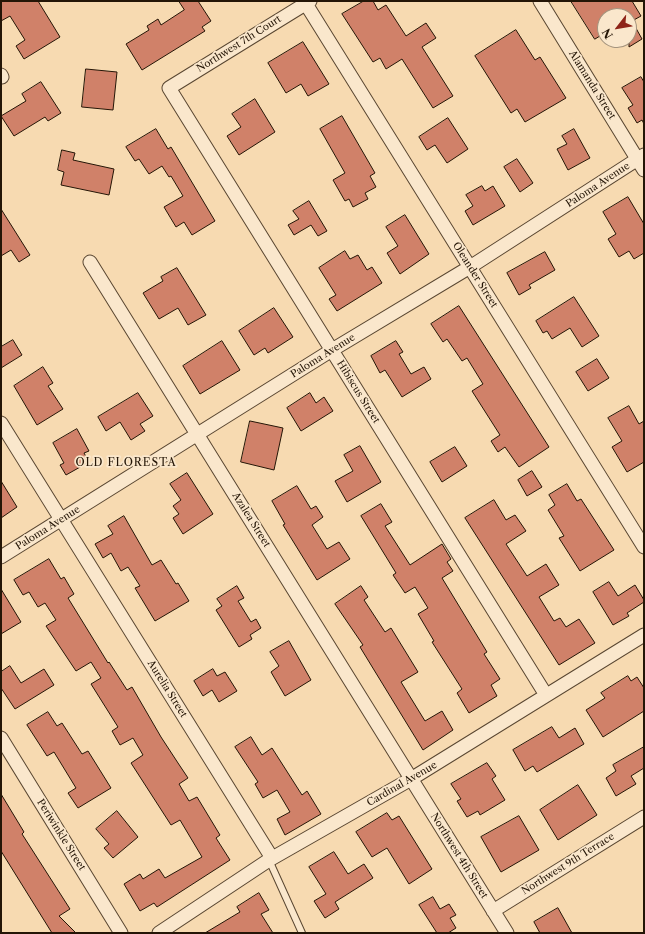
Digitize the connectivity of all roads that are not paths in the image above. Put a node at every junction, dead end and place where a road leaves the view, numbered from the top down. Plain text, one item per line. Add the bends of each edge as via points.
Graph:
1 (540, 1) edge
2 (308, 2) edge
3 (169, 88) joint
4 (642, 161) edge
5 (90, 262) dead end
6 (470, 267) junction
7 (332, 350) junction
8 (1, 423) edge
9 (197, 434) junction
10 (61, 520) junction
11 (644, 547) edge
12 (1, 557) edge
13 (644, 635) edge
14 (546, 696) junction
15 (1, 738) edge
16 (412, 779) junction
17 (644, 817) edge
18 (271, 859) junction
19 (493, 911) junction
20 (121, 933) edge
21 (159, 933) edge
22 (302, 933) edge
23 (507, 933) edge

1 - 4 street, Alamanda Street
2 - 3 street, Northwest 7th Court
2 - 6 street, Oleander Street
3 - 7 street, Hibiscus Street
4 - 6 street, Paloma Avenue
5 - 9 street, Azalea Street
6 - 7 street, Paloma Avenue
6 - 11 street, Oleander Street
7 - 9 street, Paloma Avenue
7 - 14 street, Hibiscus Street
8 - 10 street, Aurelia Street
9 - 10 street, Paloma Avenue
9 - 16 street, Azalea Street
10 - 12 street, Paloma Avenue
10 - 18 street, Aurelia Street
13 - 14 street, Cardinal Avenue
14 - 16 street, Cardinal Avenue
15 - 20 street, Periwinkle Street
16 - 18 street, Cardinal Avenue
16 - 19 street, Northwest 4th Street
17 - 19 street, Northwest 9th Terrace
18 - 21 street, Cardinal Avenue
18 - 22 lane
19 - 23 street, Northwest 4th Street

